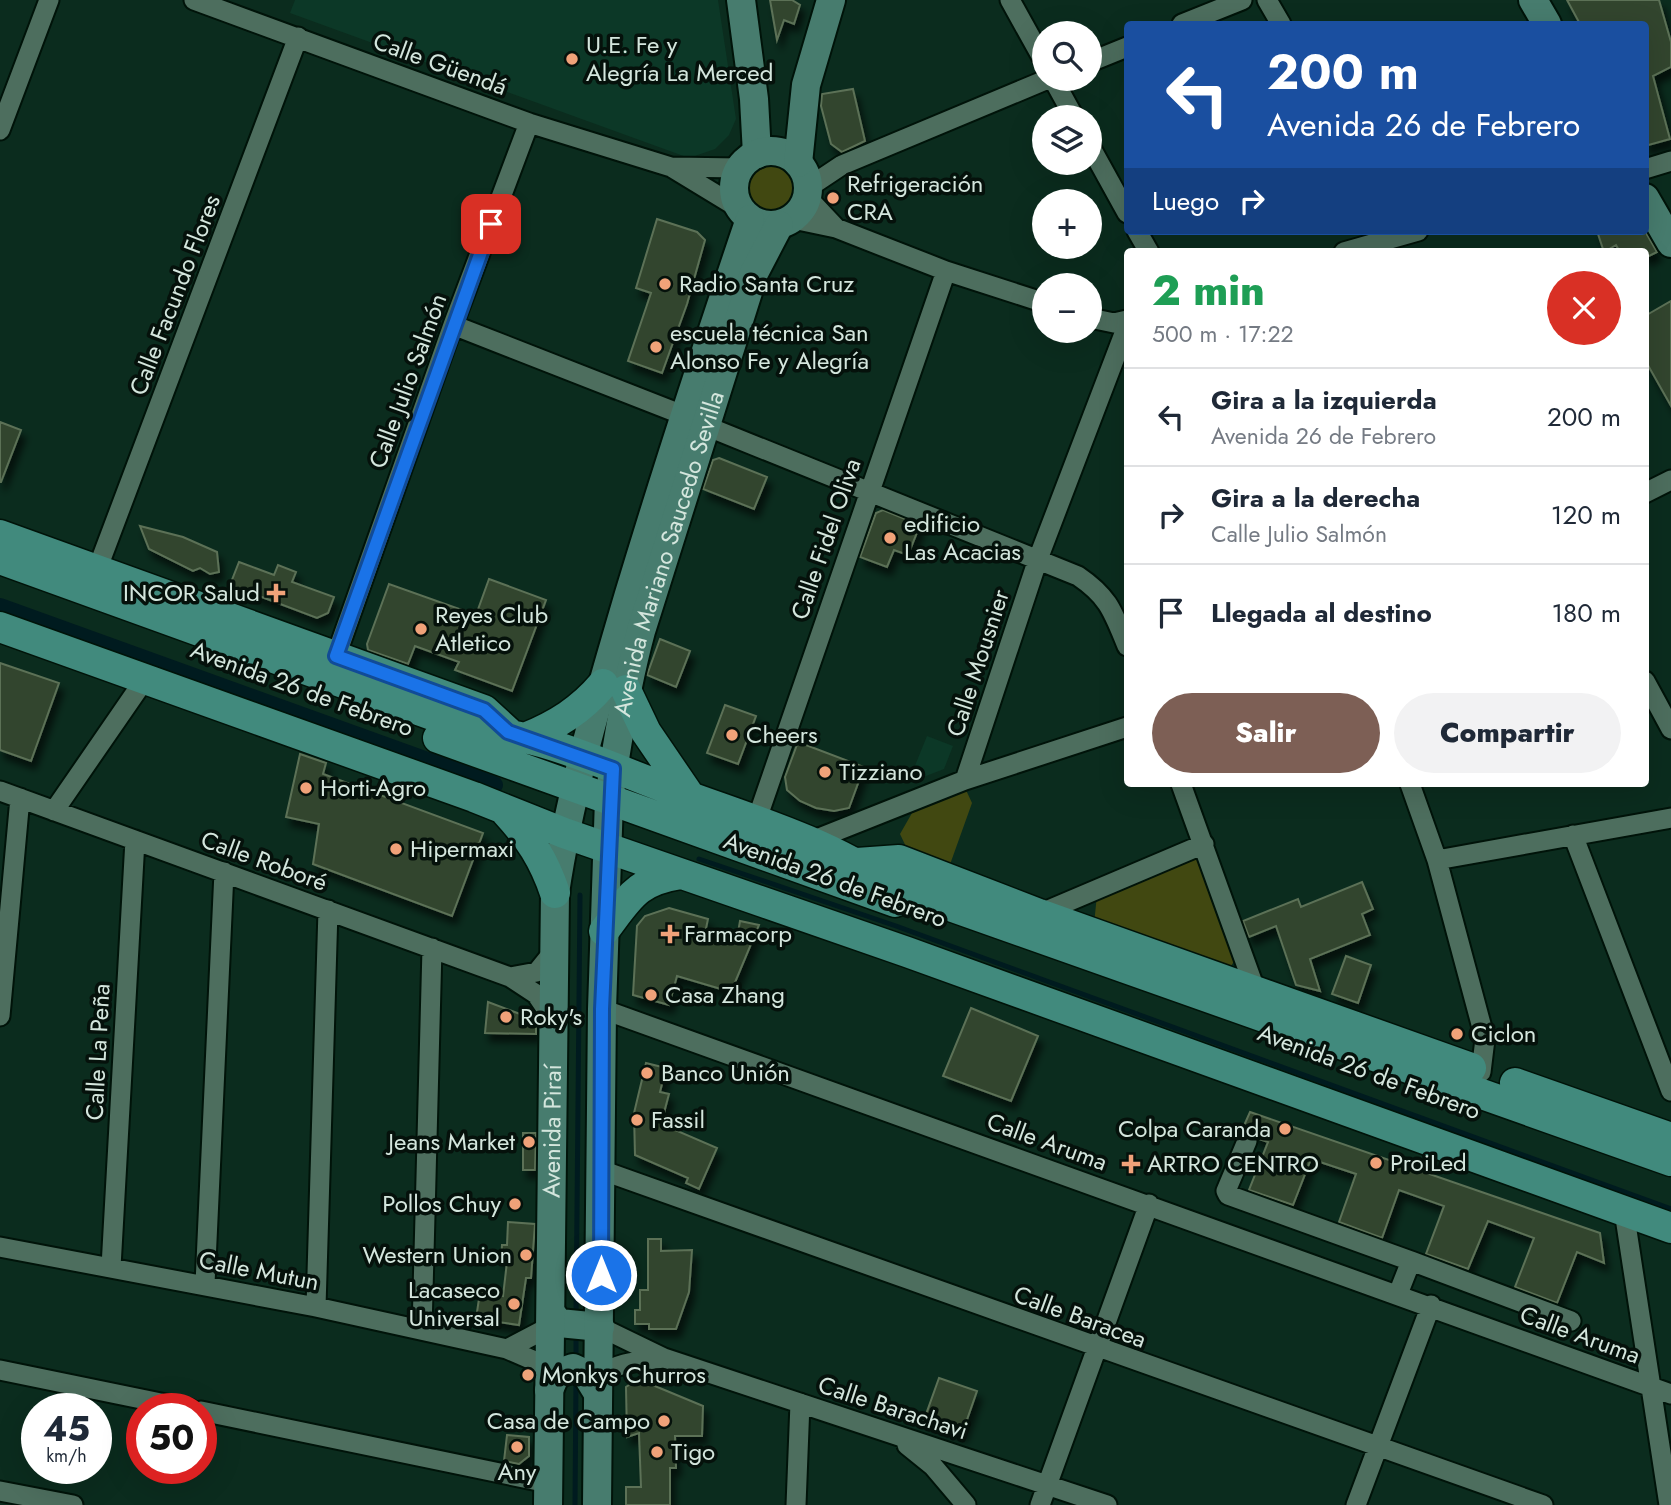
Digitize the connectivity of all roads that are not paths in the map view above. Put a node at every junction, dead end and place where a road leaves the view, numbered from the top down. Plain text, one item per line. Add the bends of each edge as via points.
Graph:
1 (49, 0) edge
2 (194, 0) edge
3 (741, 0) edge
4 (831, 0) edge
5 (1010, 0) edge
6 (1242, 0) edge
7 (1267, 0) edge
8 (1533, 0) edge
9 (232, 6) edge
10 (1190, 21) edge
11 (1279, 21) edge
12 (1545, 21) edge
13 (298, 37) junction
14 (1032, 40) edge
15 (1124, 48) edge
16 (1102, 57) edge
17 (1032, 87) edge
18 (529, 123) junction
19 (0, 130) edge
20 (748, 161) junction
21 (1671, 161) edge
22 (671, 167) junction
23 (1102, 168) edge
24 (1649, 168) edge
25 (799, 194) junction
26 (1649, 205) edge
27 (1124, 208) edge
28 (745, 214) junction
29 (1406, 238) edge
30 (1671, 243) edge
31 (1362, 248) edge
32 (946, 271) junction
33 (1032, 299) edge
34 (1102, 320) edge
35 (1124, 321) edge
36 (453, 325) junction
37 (1124, 334) edge
38 (694, 421) junction
39 (1671, 480) edge
40 (868, 491) junction
41 (1649, 491) edge
42 (0, 536) edge
43 (0, 559) edge
44 (1038, 559) junction
45 (96, 570) junction
46 (0, 579) edge
47 (0, 627) edge
48 (1124, 638) edge
49 (336, 656) junction
50 (145, 679) junction
51 (614, 687) junction
52 (1649, 688) edge
53 (1124, 728) edge
54 (1671, 729) edge
55 (516, 735) junction
56 (583, 757) junction
57 (613, 769) junction
58 (965, 780) junction
59 (1182, 787) edge
60 (1410, 787) edge
61 (575, 788) junction
62 (0, 791) edge
63 (20, 798) junction
64 (691, 798) junction
65 (610, 799) junction
66 (501, 807) junction
67 (54, 811) junction
68 (1671, 818) edge
69 (756, 822) junction
70 (564, 832) junction
71 (1573, 835) junction
72 (135, 840) junction
73 (809, 842) junction
74 (1204, 844) junction
75 (608, 848) junction
76 (1437, 860) junction
77 (858, 863) junction
78 (224, 872) junction
79 (681, 874) junction
80 (555, 893) junction
81 (328, 910) junction
82 (1040, 914) junction
83 (1076, 927) junction
84 (604, 931) junction
85 (432, 948) junction
86 (554, 951) junction
87 (1129, 969) junction
88 (510, 977) junction
89 (1255, 989) junction
90 (602, 1009) junction
91 (0, 1016) edge
92 (554, 1019) junction
93 (1481, 1072) junction
94 (1671, 1091) edge
95 (1247, 1141) dead end
96 (1663, 1150) edge
97 (601, 1170) junction
98 (1671, 1181) edge
99 (1149, 1204) junction
100 (1624, 1210) junction
101 (1671, 1228) edge
102 (0, 1247) edge
103 (1411, 1262) junction
104 (111, 1267) junction
105 (205, 1284) junction
106 (1398, 1294) junction
107 (1431, 1305) junction
108 (316, 1307) junction
109 (601, 1314) junction
110 (551, 1319) junction
111 (1571, 1321) dead end
112 (422, 1330) junction
113 (507, 1349) junction
114 (1097, 1349) junction
115 (664, 1358) junction
116 (0, 1370) edge
117 (550, 1379) junction
118 (598, 1385) junction
119 (1651, 1387) junction
120 (1671, 1394) edge
121 (126, 1396) edge
122 (800, 1403) junction
123 (217, 1415) edge
124 (898, 1438) junction
125 (1378, 1448) junction
126 (1048, 1484) junction
127 (0, 1491) edge
128 (548, 1494) edge
129 (73, 1505) edge
130 (597, 1505) edge
131 (796, 1505) edge
132 (966, 1505) edge
133 (1041, 1505) edge
134 (1107, 1505) edge
135 (1356, 1505) edge
136 (1543, 1505) edge
137 (1669, 1505) edge

1 - 19 street
2 - 9 street, Calle Güendá
3 - 20 main road via 754,99
4 - 25 main road, Avenida Mariano Saucedo Sevilla via 806,85
5 - 14 street
6 - 10 street
7 - 11 street
8 - 12 main road
9 - 13 street, Calle Güendá
13 - 18 street, Calle Güendá
13 - 45 street, Calle Facundo Flores
15 - 16 street
17 - 25 street via 842,165
18 - 22 street, Calle Güendá
18 - 36 street, Calle Julio Salmón
20 - 22 street, Calle Güendá
20 - 25 main road via 776,151
20 - 28 main road via 734,189
21 - 24 street
22 - 28 street, Calle Güendá
23 - 27 street
25 - 28 main road via 767,225
25 - 32 street via 836,228
25 - 38 main road, Avenida Mariano Saucedo Sevilla via 754,273
26 - 30 main road
28 - 38 main road, Avenida Mariano Saucedo Sevilla
29 - 31 street
32 - 33 street
32 - 40 street, Calle Fidel Oliva
34 - 35 street
36 - 38 street
36 - 49 street, Calle Julio Salmón
37 - 44 street, Calle Mousnier
38 - 40 street
38 - 51 main road, Avenida Mariano Saucedo Sevilla
39 - 41 street
40 - 44 street
40 - 69 street, Calle Fidel Oliva
42 - 45 main road, Avenida 26 de Febrero
43 - 55 main road, Avenida 26 de Febrero via 476,731
44 - 48 street via 1078,576 1100,592
44 - 58 street, Calle Mousnier
45 - 49 main road, Avenida 26 de Febrero
46 - 61 main road, Avenida 26 de Febrero
47 - 50 main road, Avenida 26 de Febrero
49 - 55 main road, Avenida 26 de Febrero via 484,710
50 - 66 main road, Avenida 26 de Febrero
50 - 67 street
51 - 55 main road via 569,717
51 - 56 main road, Avenida Mariano Saucedo Sevilla
51 - 57 main road, Avenida Mariano Saucedo Sevilla
51 - 64 main road
52 - 54 street
53 - 58 street
55 - 56 main road, Avenida 26 de Febrero
56 - 57 main road, Avenida 26 de Febrero
56 - 61 main road, Avenida Piraí
57 - 64 main road, Avenida 26 de Febrero
57 - 65 main road, Avenida Piraí
58 - 73 street
59 - 74 street
60 - 76 street
61 - 65 main road, Avenida 26 de Febrero
61 - 70 main road, Avenida Piraí
62 - 63 street, Calle Roboré
63 - 67 street, Calle Roboré
63 - 91 street
64 - 69 main road, Avenida 26 de Febrero
65 - 75 main road, Avenida Piraí
65 - 98 main road, Avenida 26 de Febrero
66 - 70 main road, Avenida 26 de Febrero
66 - 80 main road via 544,862
67 - 72 street, Calle Roboré
68 - 71 street
69 - 73 main road, Avenida 26 de Febrero
70 - 75 main road, Avenida 26 de Febrero
70 - 80 main road, Avenida Piraí
71 - 76 street
71 - 94 street
72 - 78 street, Calle Roboré
72 - 104 street, Calle La Peña
73 - 77 main road, Avenida 26 de Febrero
74 - 82 street
74 - 89 street
75 - 79 main road, Avenida 26 de Febrero
75 - 84 main road, Avenida Piraí
76 - 93 street via 1485,1039
77 - 82 main road, Avenida 26 de Febrero via 899,860
77 - 87 main road, Avenida 26 de Febrero via 888,884
78 - 81 street, Calle Roboré
78 - 105 street
79 - 84 main road via 648,881
79 - 100 main road, Avenida 26 de Febrero
80 - 86 main road, Avenida Piraí
81 - 85 street, Calle Roboré
81 - 108 street
82 - 83 main road, Avenida 26 de Febrero
83 - 87 main road
83 - 89 main road, Avenida 26 de Febrero
84 - 90 main road, Avenida Piraí
85 - 88 street, Calle Roboré
85 - 112 street
86 - 88 street via 537,972
86 - 92 main road, Avenida Piraí
87 - 96 main road, Avenida 26 de Febrero
88 - 92 street, Calle Roboré via 536,994
89 - 93 main road, Avenida 26 de Febrero
90 - 97 main road, Avenida Piraí
90 - 99 street, Calle Aruma
92 - 110 main road, Avenida Piraí
93 - 96 main road, Avenida 26 de Febrero via 1594,1111
95 - 103 street via 1228,1195
97 - 109 main road, Avenida Piraí
97 - 114 street, Calle Baracea
99 - 106 street, Calle Aruma
99 - 114 street
100 - 101 main road, Avenida 26 de Febrero
100 - 119 street
102 - 104 street, Calle Mutun
103 - 106 street
103 - 111 street
104 - 105 street, Calle Mutun
105 - 108 street, Calle Mutun
106 - 107 street, Calle Aruma
107 - 119 street, Calle Aruma
107 - 125 street
108 - 112 street, Calle Mutun
109 - 110 main road via 559,1323
109 - 115 street, Calle Barachavi
109 - 118 main road, Avenida Piraí
110 - 113 street
110 - 117 main road, Avenida Piraí
112 - 113 street, Calle Mutun
113 - 117 street, Calle Mutun
114 - 125 street, Calle Baracea
114 - 126 street
115 - 118 street, Calle Barachavi via 606,1371
115 - 122 street, Calle Barachavi
116 - 121 street
117 - 118 main road via 573,1368
117 - 128 main road, Avenida Piraí
118 - 130 main road, Avenida Piraí
119 - 120 street, Calle Aruma
119 - 137 street
122 - 124 street, Calle Barachavi
122 - 131 street
123 - 128 street
124 - 126 street, Calle Barachavi
124 - 132 street via 933,1466
125 - 135 street
125 - 136 street, Calle Baracea
126 - 133 street
126 - 134 street, Calle Barachavi
127 - 129 street

